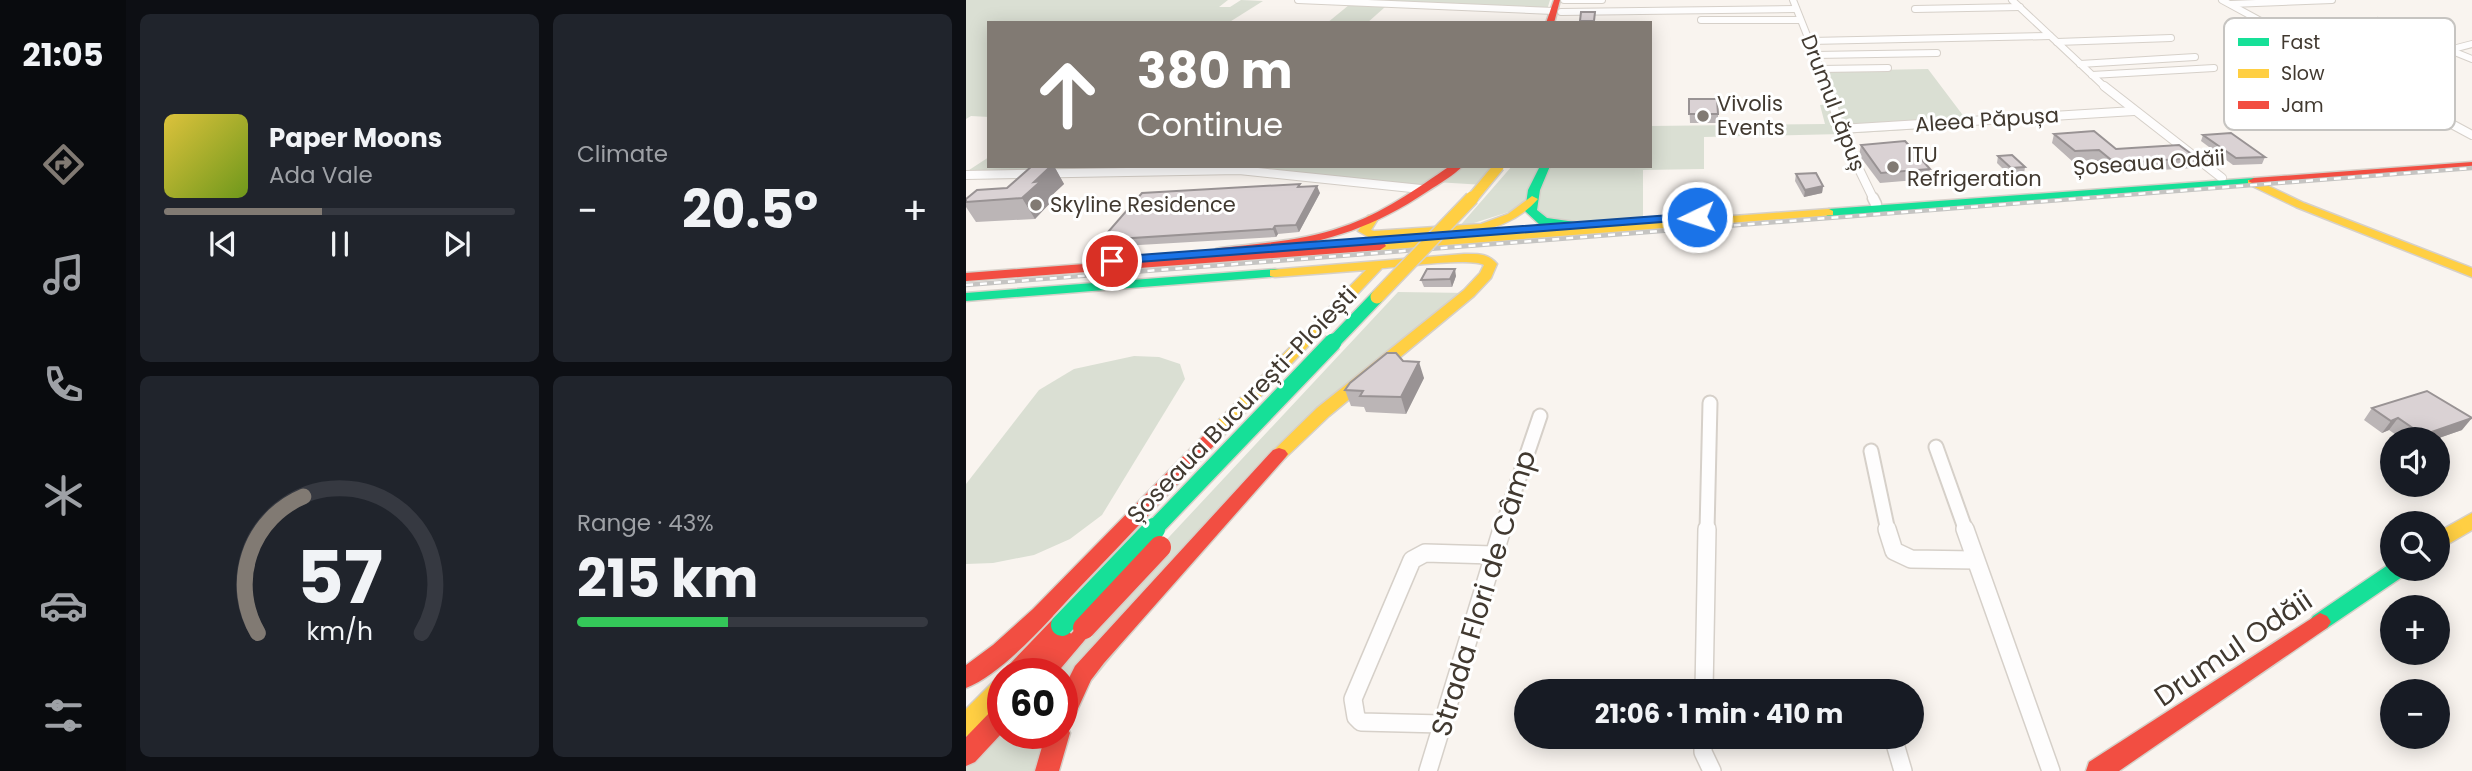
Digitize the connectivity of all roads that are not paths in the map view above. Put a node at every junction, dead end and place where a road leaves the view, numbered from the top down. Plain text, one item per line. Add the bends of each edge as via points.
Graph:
1 (1298, 0) edge
2 (1602, 0) edge
3 (2012, 0) edge
4 (2222, 0) edge
5 (2332, 0) edge
6 (1746, 5) dead end
7 (1795, 5) edge
8 (2230, 5) junction
9 (2020, 7) junction
10 (1915, 9) dead end
11 (1558, 10) edge
12 (2255, 18) edge
13 (1701, 20) dead end
14 (1800, 20) junction
15 (2050, 36) junction
16 (2171, 38) dead end
17 (1810, 41) junction
18 (2057, 42) junction
19 (2455, 52) edge
20 (1937, 53) dead end
21 (1815, 55) junction
22 (2195, 57) dead end
23 (2472, 59) edge
24 (2081, 64) junction
25 (1888, 68) dead end
26 (2214, 68) dead end
27 (1821, 69) junction
28 (2092, 75) junction
29 (2134, 111) junction
30 (2455, 126) edge
31 (1840, 129) junction
32 (2472, 135) edge
33 (2472, 162) edge
34 (1455, 168) edge
35 (1497, 168) edge
36 (1510, 168) edge
37 (1544, 168) edge
38 (966, 175) edge
39 (2222, 178) junction
40 (2252, 182) junction
41 (1421, 189) junction
42 (1533, 195) junction
43 (1406, 198) junction
44 (1876, 204) junction
45 (1399, 216) junction
46 (1371, 220) junction
47 (1571, 225) junction
48 (1418, 232) junction
49 (1356, 245) junction
50 (1220, 252) junction
51 (1377, 266) junction
52 (1039, 269) junction
53 (966, 271) edge
54 (2472, 273) edge
55 (966, 277) edge
56 (966, 298) edge
57 (1710, 403) dead end
58 (1540, 416) dead end
59 (1936, 447) dead end
60 (1871, 451) dead end
61 (1189, 516) dead end
62 (2472, 520) edge
63 (2450, 534) edge
64 (1170, 537) dead end
65 (1493, 555) junction
66 (1976, 560) junction
67 (2380, 581) edge
68 (1030, 658) edge
69 (1056, 658) edge
70 (966, 678) edge
71 (1704, 679) edge
72 (1078, 684) edge
73 (987, 700) edge
74 (987, 703) edge
75 (966, 718) edge
76 (1441, 724) junction
77 (966, 725) edge
78 (987, 732) edge
79 (989, 749) edge
80 (1053, 749) edge
81 (1703, 749) edge
82 (1897, 749) edge
83 (966, 754) edge
84 (981, 761) dead end
85 (1047, 771) edge
86 (1428, 771) edge
87 (1712, 771) edge
88 (1903, 771) edge
89 (2051, 771) edge
90 (2098, 771) edge

1 - 11 street
2 - 11 street
3 - 9 street
4 - 8 street
5 - 8 street
6 - 7 street
7 - 11 street
7 - 14 street, Drumul Lăpuș
8 - 12 street
9 - 10 street
9 - 15 street
13 - 14 street
14 - 17 street, Drumul Lăpuș
15 - 17 street
15 - 18 street
16 - 18 street
17 - 21 street, Drumul Lăpuș
18 - 24 street
19 - 23 street
20 - 21 street
21 - 27 street, Drumul Lăpuș
22 - 24 street
24 - 28 street
25 - 27 street
26 - 28 street
27 - 31 street, Drumul Lăpuș
28 - 29 street
29 - 31 street, Aleea Păpușa
29 - 39 street
30 - 32 street
31 - 44 street, Drumul Lăpuș
33 - 39 main road, Șoseaua Odăii
33 - 40 main road, Șoseaua Odăii
34 - 41 main road
35 - 68 main road, Șoseaua București-Ploiești, bridge
36 - 61 main road, Șoseaua București-Ploiești
37 - 42 main road
38 - 41 street via 1238,170
39 - 44 main road, Șoseaua Odăii
40 - 49 main road, Șoseaua Odăii
40 - 54 main road
41 - 43 main road
42 - 47 main road via 1531,211 1539,219
42 - 48 main road via 1494,221 1471,228
43 - 45 main road via 1398,207
43 - 46 main road
44 - 47 main road, Șoseaua Odăii
45 - 46 main road via 1398,226 1387,231 1373,231
45 - 48 main road
46 - 48 main road via 1364,229 1369,234
46 - 50 main road via 1332,233
47 - 49 main road, Șoseaua Odăii
48 - 49 main road
49 - 50 main road, Șoseaua Odăii
49 - 52 main road
50 - 52 main road, Șoseaua Odăii
51 - 56 main road
51 - 70 main road via 1061,594 1001,652
51 - 72 main road via 1475,257 1491,264 1469,293 1286,446 1096,656
52 - 53 main road
52 - 55 main road
57 - 71 street
58 - 65 street, Strada Flori de Câmp
59 - 66 street
60 - 66 street via 1894,551 1911,559
62 - 63 main road
64 - 69 main road, Șoseaua București-Ploiești, bridge
65 - 76 street, Strada Flori de Câmp
65 - 76 street via 1425,553 1412,560 1353,699 1356,717 1362,722
66 - 89 street
67 - 90 main road, Drumul Odăii
73 - 75 main road
74 - 77 main road
76 - 86 street, Strada Flori de Câmp
78 - 83 main road
79 - 84 main road
80 - 85 main road
81 - 87 street
82 - 88 street

